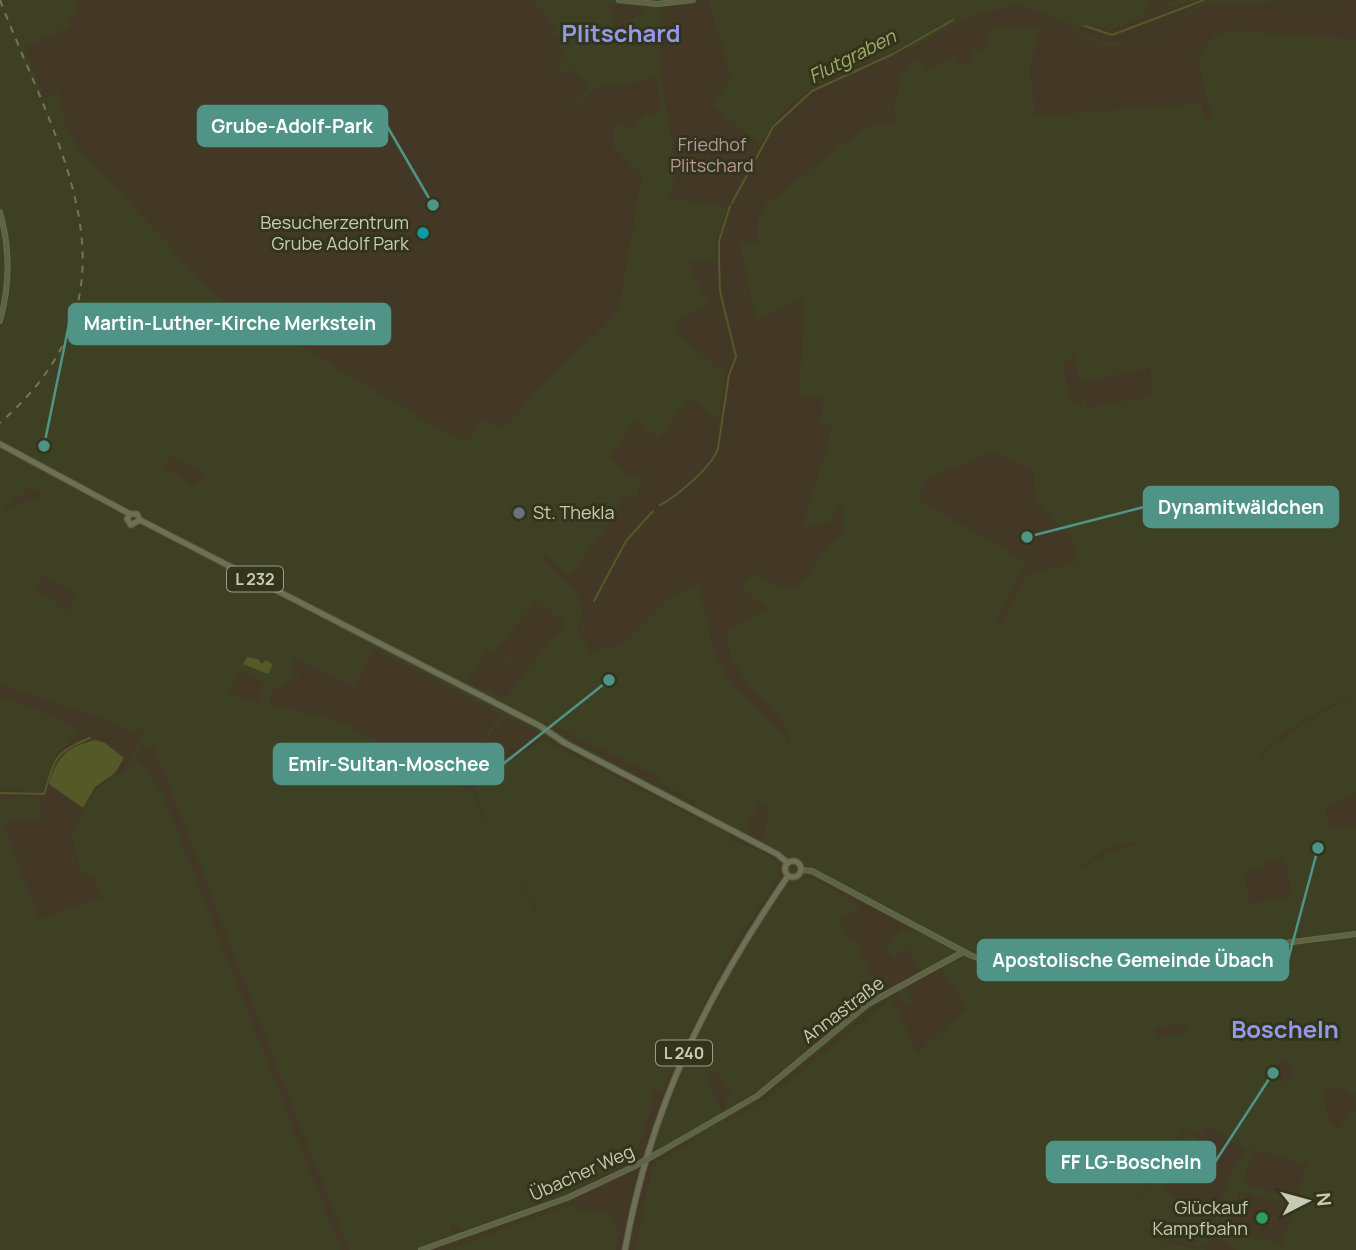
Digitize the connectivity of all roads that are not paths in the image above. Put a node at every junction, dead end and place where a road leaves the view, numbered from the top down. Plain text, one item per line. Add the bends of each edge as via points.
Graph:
1 (619, 0) edge
2 (693, 0) edge
3 (0, 212) edge
4 (0, 321) edge
5 (0, 444) edge
6 (130, 514) junction
7 (140, 520) junction
8 (788, 863) junction
9 (801, 870) junction
10 (788, 876) junction
11 (1356, 934) edge
12 (964, 951) junction
13 (746, 1103) joint
14 (421, 1250) edge
15 (625, 1250) edge

1 - 2 main road via 657,4
3 - 4 main road via 8,258
5 - 6 main road, L 232
6 - 7 main road, L 232 via 137,514
6 - 7 main road, L 232 via 131,525
7 - 8 main road, L 232 via 540,726
8 - 9 main road via 798,863
8 - 10 main road
9 - 10 main road via 795,877
9 - 12 main road via 812,871
10 - 15 main road, L 240 via 732,960 683,1055 645,1158
11 - 12 main road via 1031,977 1008,973
12 - 13 main road, Annastraße via 869,1004
13 - 14 main road, Übacher Weg, bridge via 631,1168 567,1198

